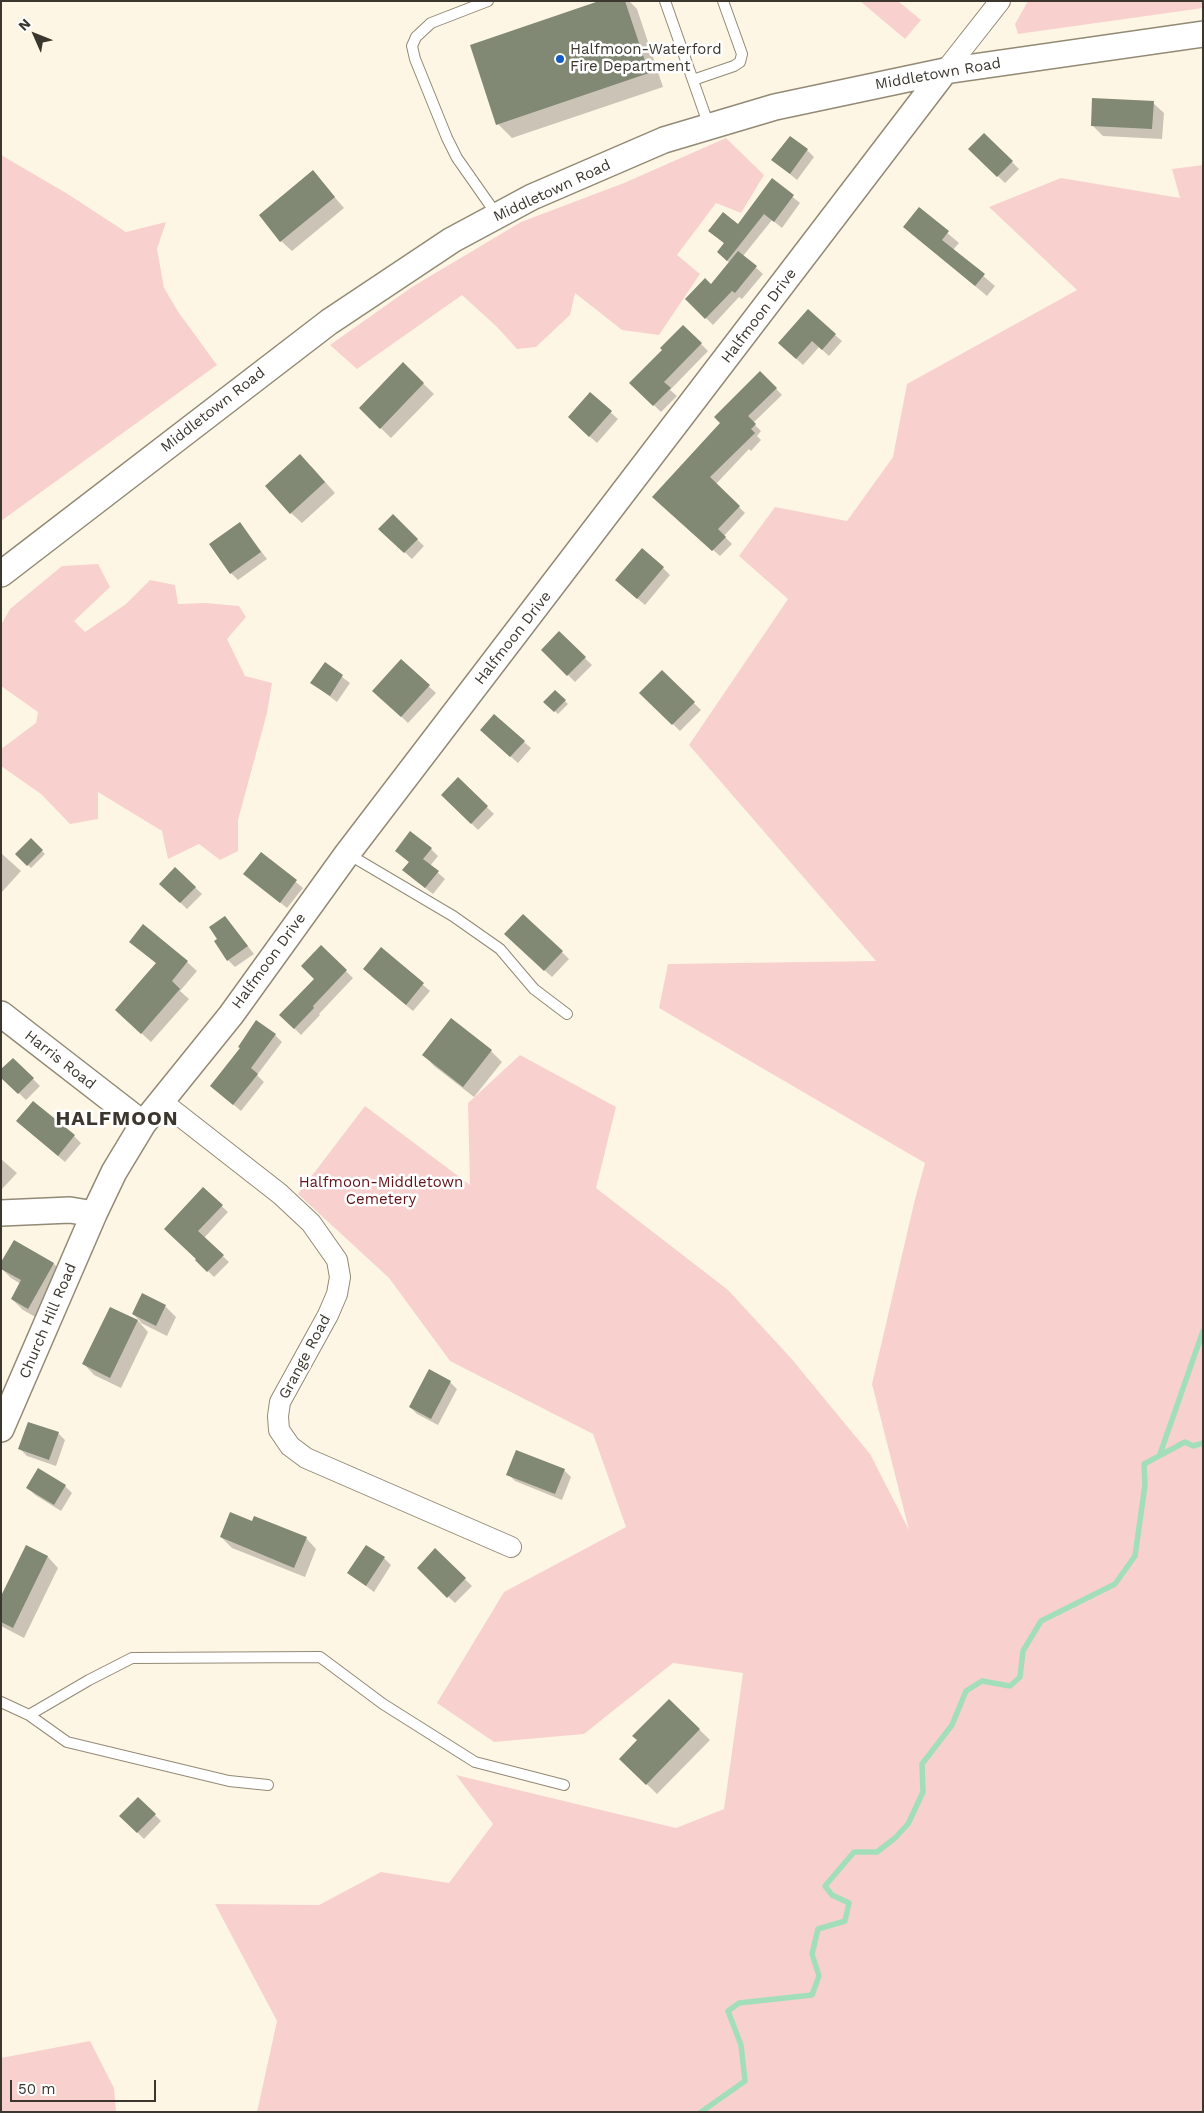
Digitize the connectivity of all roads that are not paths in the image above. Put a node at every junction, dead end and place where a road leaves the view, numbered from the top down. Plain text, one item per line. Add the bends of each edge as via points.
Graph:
1 (488, 1) edge
2 (665, 1) edge
3 (723, 1) edge
4 (1000, 1) edge
5 (1203, 34) edge
6 (945, 71) junction
7 (693, 80) junction
8 (709, 126) junction
9 (497, 216) junction
10 (1, 574) edge
11 (347, 854) junction
12 (1, 1014) edge
13 (567, 1014) dead end
14 (161, 1101) junction
15 (143, 1124) junction
16 (1, 1213) edge
17 (94, 1214) junction
18 (1, 1429) edge
19 (511, 1547) dead end
20 (1, 1702) edge
21 (29, 1715) junction
22 (268, 1785) dead end
23 (564, 1785) dead end

1 - 9 lane via 431,23 416,37 412,46 446,138
2 - 7 lane
3 - 7 lane via 742,54 740,62
4 - 6 street
5 - 6 street, Middletown Road
6 - 8 street, Middletown Road via 775,107
6 - 11 street, Halfmoon Drive
7 - 8 lane
8 - 9 street, Middletown Road via 664,140 532,197
9 - 10 street, Middletown Road via 452,240 329,322
11 - 13 lane via 453,916 500,949 534,989
11 - 14 street, Halfmoon Drive via 231,1015
12 - 15 street, Harris Road
14 - 15 street, Halfmoon Drive
14 - 19 street, Grange Road via 280,1194 311,1223 337,1260 340,1277 337,1294 280,1402 279,1430 290,1446 306,1458
15 - 17 street, Halfmoon Drive via 114,1172
16 - 17 street via 70,1210
17 - 18 street, Church Hill Road
20 - 21 lane
21 - 22 lane via 68,1742 229,1781
21 - 23 lane via 132,1658 320,1657 383,1704 475,1762

